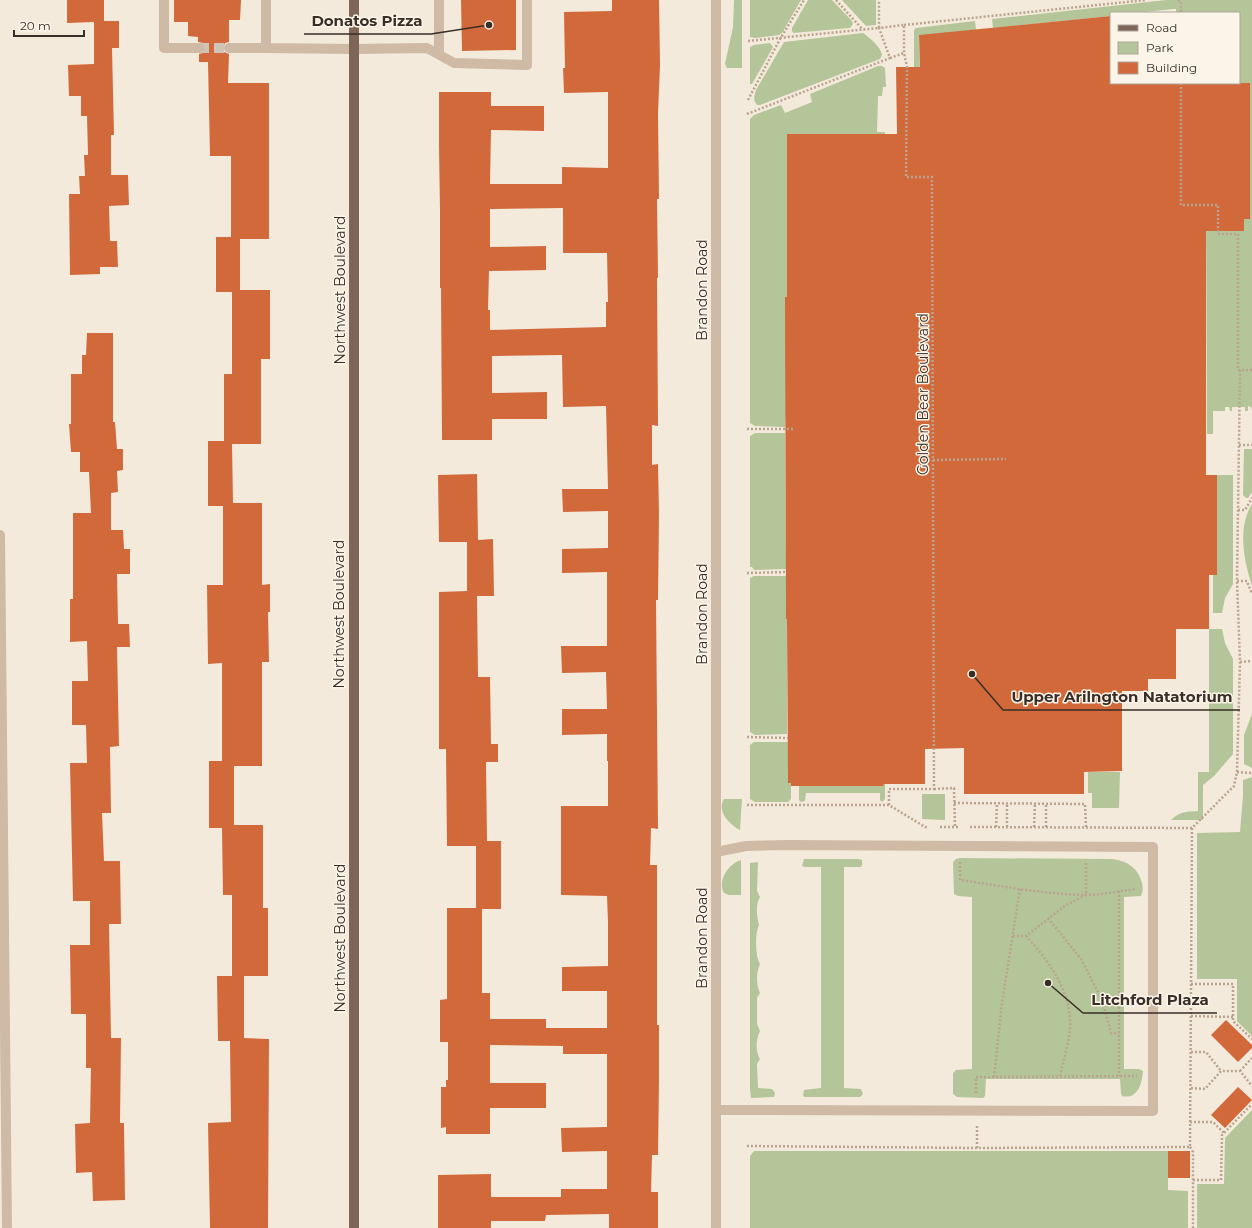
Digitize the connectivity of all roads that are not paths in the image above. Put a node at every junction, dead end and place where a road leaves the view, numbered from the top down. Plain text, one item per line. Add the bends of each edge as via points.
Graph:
1 (164, 0) edge
2 (266, 0) edge
3 (354, 0) edge
4 (439, 0) edge
5 (527, 0) edge
6 (716, 0) edge
7 (198, 48) tunnel mouth
8 (229, 48) tunnel mouth
9 (266, 48) junction
10 (354, 49) junction
11 (438, 54) junction
12 (0, 535) edge
13 (716, 852) junction
14 (1, 902) edge
15 (716, 1110) junction
16 (7, 1228) edge
17 (354, 1228) edge
18 (716, 1228) edge

1 - 7 street via 164,48
2 - 9 street
3 - 10 main road, Northwest Boulevard
4 - 11 street
5 - 11 street via 527,65 454,63
6 - 13 street, Brandon Road
8 - 9 street
9 - 10 street
10 - 11 street via 427,48
10 - 17 main road, Northwest Boulevard
12 - 14 street
13 - 15 street, Brandon Road
13 - 15 street via 746,846 787,845 1153,847 1153,1111
14 - 16 street via 5,958
15 - 18 street, Brandon Road

